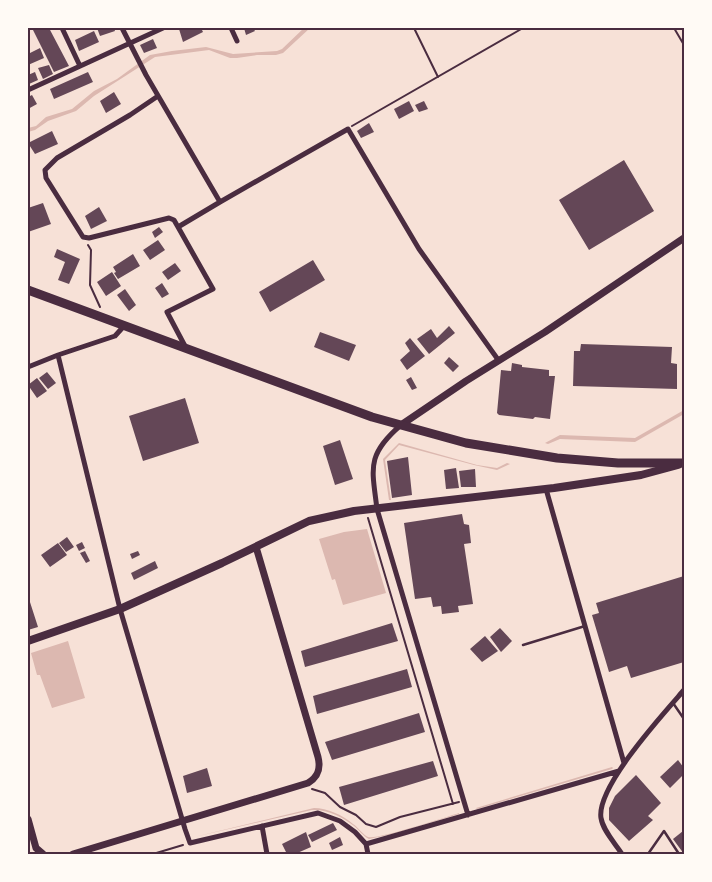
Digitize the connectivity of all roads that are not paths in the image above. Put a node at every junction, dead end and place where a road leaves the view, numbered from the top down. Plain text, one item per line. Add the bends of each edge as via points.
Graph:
1 (62, 28) edge
2 (122, 28) edge
3 (162, 28) edge
4 (231, 28) edge
5 (237, 41) dead end
6 (130, 42) junction
7 (80, 66) junction
8 (28, 90) edge
9 (158, 96) junction
10 (220, 202) junction
11 (178, 227) junction
12 (684, 238) edge
13 (28, 290) edge
14 (124, 326) junction
15 (186, 348) junction
16 (58, 355) junction
17 (500, 361) junction
18 (28, 367) edge
19 (401, 425) junction
20 (684, 463) edge
21 (546, 489) junction
22 (377, 509) junction
23 (256, 547) junction
24 (120, 609) junction
25 (585, 626) junction
26 (28, 641) edge
27 (522, 645) dead end
28 (684, 690) edge
29 (673, 703) junction
30 (684, 719) edge
31 (624, 763) junction
32 (619, 771) junction
33 (468, 815) junction
34 (28, 819) edge
35 (183, 822) junction
36 (262, 826) junction
37 (366, 844) junction
38 (43, 854) edge
39 (73, 854) edge
40 (267, 854) edge
41 (368, 854) edge
42 (622, 854) edge
43 (648, 854) edge
44 (679, 854) edge

1 - 7 street
2 - 6 street
3 - 6 street
4 - 5 street
6 - 7 street
6 - 9 street
7 - 8 street
9 - 10 street
9 - 11 street via 57,158 45,170 46,178 83,237 169,218
10 - 11 street
10 - 17 street via 348,129 419,249
11 - 15 street via 214,289 167,312
12 - 17 street
13 - 14 highway
14 - 15 highway
14 - 16 street via 115,336
15 - 19 highway
16 - 18 street
16 - 24 street
17 - 19 street
19 - 20 highway via 466,443 557,458
19 - 22 street via 375,455 372,468
20 - 21 main road via 641,475
21 - 22 main road
21 - 25 street
22 - 23 main road via 309,521
22 - 33 street
23 - 24 main road
23 - 35 street via 320,765 319,772 308,783
24 - 26 main road
24 - 35 street
25 - 27 lane
25 - 31 street
28 - 29 street
29 - 30 lane
29 - 31 street
31 - 32 street
32 - 33 street
32 - 42 street via 601,808 601,818
33 - 37 street
34 - 38 street via 36,848
35 - 36 street via 190,842
35 - 39 street
36 - 37 street via 318,813 340,821
36 - 40 street
37 - 41 street
43 - 44 lane via 664,831

